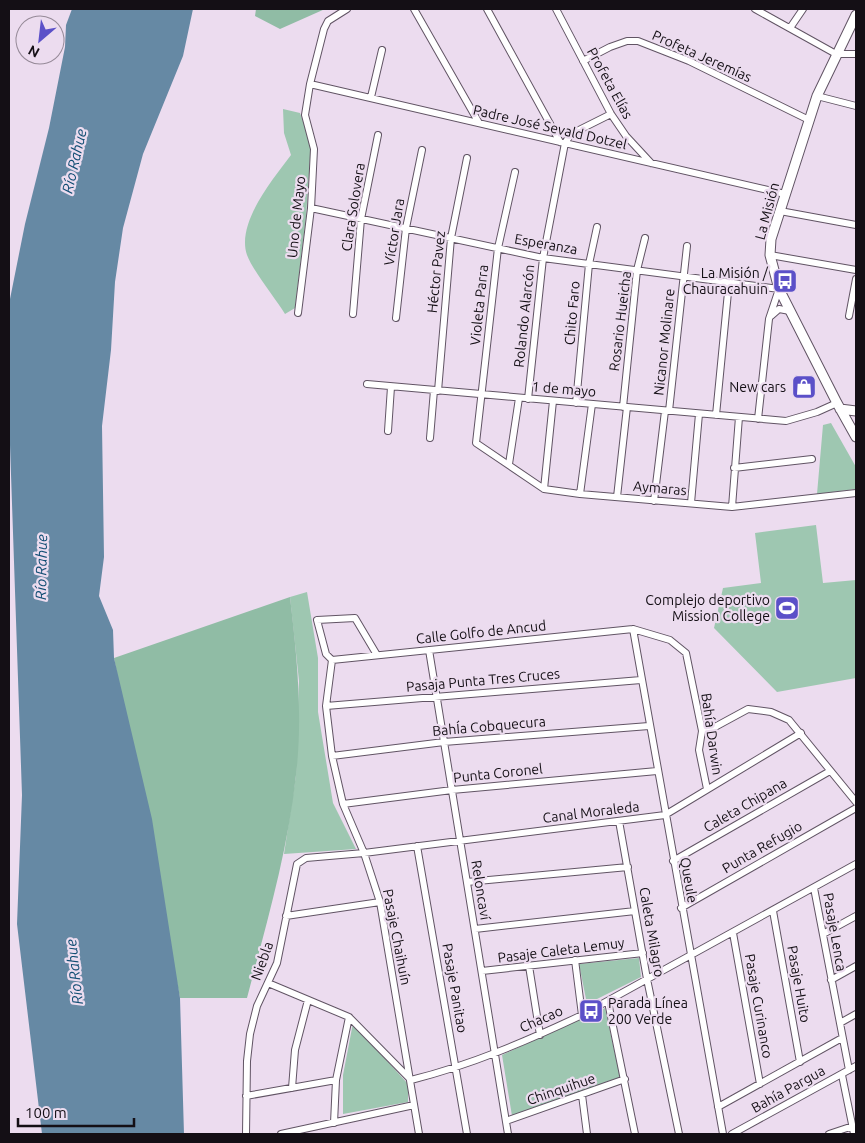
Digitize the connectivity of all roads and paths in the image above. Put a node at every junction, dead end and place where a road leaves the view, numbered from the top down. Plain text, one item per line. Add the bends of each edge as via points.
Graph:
1 (347, 9) edge
2 (414, 9) edge
3 (487, 9) edge
4 (556, 9) edge
5 (755, 9) edge
6 (803, 9) edge
7 (856, 14) edge
8 (790, 28) junction
9 (382, 50) dead end
10 (836, 54) junction
11 (856, 54) edge
12 (583, 61) junction
13 (310, 84) junction
14 (817, 96) junction
15 (371, 97) junction
16 (856, 106) edge
17 (610, 114) junction
18 (809, 120) junction
19 (479, 123) junction
20 (378, 134) dead end
21 (563, 142) junction
22 (422, 150) dead end
23 (467, 158) dead end
24 (652, 163) junction
25 (514, 172) dead end
26 (784, 194) junction
27 (311, 208) junction
28 (780, 211) junction
29 (361, 218) junction
30 (856, 224) edge
31 (597, 227) dead end
32 (406, 228) junction
33 (451, 238) junction
34 (645, 238) dead end
35 (687, 246) dead end
36 (498, 248) junction
37 (770, 255) junction
38 (543, 258) junction
39 (589, 264) junction
40 (637, 270) junction
41 (856, 270) edge
42 (684, 276) junction
43 (856, 279) edge
44 (729, 282) junction
45 (779, 289) junction
46 (790, 311) junction
47 (298, 313) dead end
48 (353, 314) dead end
49 (848, 316) dead end
50 (396, 318) dead end
51 (770, 319) junction
52 (367, 384) dead end
53 (391, 386) junction
54 (436, 390) junction
55 (483, 395) junction
56 (519, 398) junction
57 (528, 399) junction
58 (553, 401) junction
59 (576, 403) junction
60 (592, 404) junction
61 (838, 406) junction
62 (625, 407) junction
63 (667, 411) junction
64 (856, 411) edge
65 (699, 414) junction
66 (716, 415) junction
67 (739, 417) junction
68 (758, 419) junction
69 (388, 430) dead end
70 (856, 437) edge
71 (430, 438) dead end
72 (812, 459) dead end
73 (509, 464) junction
74 (734, 468) junction
75 (544, 490) junction
76 (856, 493) edge
77 (580, 494) junction
78 (616, 497) junction
79 (654, 501) junction
80 (691, 504) junction
81 (732, 508) junction
82 (633, 629) junction
83 (429, 650) junction
84 (378, 655) junction
85 (332, 660) junction
86 (641, 680) junction
87 (437, 696) junction
88 (326, 706) junction
89 (649, 726) junction
90 (702, 731) junction
91 (801, 733) junction
92 (444, 742) junction
93 (332, 756) junction
94 (657, 771) junction
95 (830, 771) junction
96 (707, 789) junction
97 (452, 790) junction
98 (856, 802) edge
99 (342, 804) junction
100 (856, 808) edge
101 (665, 815) junction
102 (619, 821) junction
103 (460, 841) junction
104 (417, 846) junction
105 (364, 853) junction
106 (673, 861) junction
107 (856, 864) edge
108 (628, 867) junction
109 (467, 882) junction
110 (814, 888) junction
111 (380, 902) junction
112 (681, 908) junction
113 (635, 911) junction
114 (773, 911) junction
115 (286, 916) junction
116 (856, 916) edge
117 (475, 929) junction
118 (733, 933) junction
119 (823, 934) junction
120 (643, 953) junction
121 (690, 957) junction
122 (575, 960) junction
123 (530, 966) junction
124 (856, 966) edge
125 (482, 972) junction
126 (647, 979) junction
127 (831, 980) junction
128 (268, 983) junction
129 (308, 1000) junction
130 (608, 1002) junction
131 (856, 1014) edge
132 (582, 1015) junction
133 (349, 1016) junction
134 (840, 1023) junction
135 (540, 1035) junction
136 (842, 1038) junction
137 (495, 1053) junction
138 (800, 1062) junction
139 (856, 1066) edge
140 (456, 1069) junction
141 (849, 1070) junction
142 (842, 1074) junction
143 (625, 1079) junction
144 (336, 1080) junction
145 (412, 1080) junction
146 (760, 1084) junction
147 (292, 1088) junction
148 (582, 1095) junction
149 (246, 1096) junction
150 (414, 1105) junction
151 (718, 1107) junction
152 (506, 1121) junction
153 (334, 1123) junction
154 (852, 1126) junction
155 (246, 1134) edge
156 (281, 1134) edge
157 (419, 1134) edge
158 (467, 1134) edge
159 (508, 1134) edge
160 (587, 1134) edge
161 (636, 1134) edge
162 (679, 1134) edge
163 (723, 1134) edge
164 (732, 1134) edge
165 (829, 1134) edge
166 (854, 1134) edge

1 - 13 street, Uno de Mayo via 328,21
2 - 19 street
3 - 21 street
4 - 12 street, Profeta Elías
5 - 8 street
6 - 8 street
7 - 10 street, La Misión
8 - 10 street
9 - 15 street
10 - 11 street
10 - 14 street, La Misión
12 - 17 street, Profeta Elías
12 - 18 street, Profeta Jeremías via 610,46 638,41 689,61
13 - 15 street, Padre José Sevald Dotzel
13 - 27 street, Uno de Mayo via 306,115 314,141
14 - 16 street
14 - 18 street, La Misión
15 - 19 street, Padre José Sevald Dotzel
17 - 21 street via 571,134
17 - 24 street, Profeta Elías
18 - 26 street, La Misión
19 - 21 street, Padre José Sevald Dotzel
20 - 29 street, Clara Solovera
21 - 24 street, Padre José Sevald Dotzel
21 - 38 street, Rolando Alarcón
22 - 32 street, Víctor Jara
23 - 33 street, Héctor Pavez
24 - 26 street, Padre José Sevald Dotzel
25 - 36 street, Violeta Parra
26 - 28 street, La Misión
27 - 29 street, Esperanza
27 - 47 street, Uno de Mayo
28 - 30 street
28 - 37 street, La Misión via 771,239
29 - 32 street, Esperanza
29 - 48 street, Clara Solovera
31 - 39 street, Chito Faro
32 - 33 street, Esperanza
32 - 50 street, Víctor Jara
33 - 36 street, Esperanza
33 - 54 street, Héctor Pavez
34 - 40 street, Rosario Hueicha
35 - 42 street, Nicanor Molinare
36 - 38 street, Esperanza
36 - 55 street, Violeta Parra
37 - 41 street
37 - 45 street, La Misión
38 - 39 street, Esperanza
38 - 57 street, Rolando Alarcón
39 - 40 street, Esperanza
39 - 59 street, Chito Faro
40 - 42 street, Esperanza
40 - 62 street, Rosario Hueicha
42 - 44 street, Esperanza
42 - 63 street, Nicanor Molinare
43 - 49 street
44 - 45 street, Esperanza
44 - 66 street
45 - 46 street, La Misión
45 - 51 street
46 - 51 street via 776,310
46 - 61 street, La Misión
51 - 68 street
52 - 53 street, 1 de mayo
53 - 54 street, 1 de mayo
53 - 69 street
54 - 55 street, 1 de mayo
54 - 71 street, Héctor Pavez
55 - 56 street, 1 de mayo
55 - 73 street, Violeta Parra via 476,443
56 - 57 street, 1 de mayo
56 - 73 street
57 - 58 street, 1 de mayo
58 - 59 street, 1 de mayo
58 - 75 street
59 - 60 street, 1 de mayo
60 - 62 street, 1 de mayo
60 - 77 street
61 - 64 street
61 - 68 street, 1 de mayo via 786,421
61 - 70 street, La Misión
62 - 63 street, 1 de mayo
62 - 78 street, Rosario Hueicha
63 - 65 street, 1 de mayo
63 - 79 street, Nicanor Molinare
65 - 66 street, 1 de mayo
65 - 80 street
66 - 67 street, 1 de mayo
67 - 68 street, 1 de mayo
67 - 74 street
72 - 74 street
73 - 75 street
74 - 81 street
75 - 77 street, Aymaras
76 - 81 street, Aymaras
77 - 78 street, Aymaras
78 - 79 street, Aymaras
79 - 80 street, Aymaras
80 - 81 street, Aymaras
82 - 83 street, Calle Golfo de Ancud
82 - 86 street, Queule
82 - 90 street, Bahía Darwin via 670,640 686,653
83 - 84 street, Calle Golfo de Ancud
83 - 87 street, Reloncaví
84 - 85 street, Calle Golfo de Ancud
84 - 85 street via 355,618 317,620 326,654
85 - 88 street, Pasaje Chaihuín
86 - 87 street, Pasaja Punta Tres Cruces
86 - 89 street, Queule
87 - 88 street, Pasaja Punta Tres Cruces
87 - 92 street, Reloncaví
88 - 93 street, Pasaje Chaihuín
89 - 92 street, BahÍa Cobquecura
89 - 94 street, Queule
90 - 91 street via 748,709 759,709 789,720
90 - 96 street, Bahía Darwin via 699,750
91 - 95 street
91 - 96 street, Canal Moraleda
92 - 93 street, BahÍa Cobquecura
92 - 97 street, Reloncaví
93 - 99 street, Pasaje Chaihuín
94 - 97 street, Punta Coronel
94 - 101 street, Queule
95 - 98 street
95 - 106 street, Caleta Chipana
96 - 101 street, Canal Moraleda
97 - 99 street, Punta Coronel
97 - 103 street, Reloncaví
99 - 105 street, Pasaje Chaihuín
100 - 112 street, Punta Refugio
101 - 102 street, Canal Moraleda
101 - 106 street, Queule
102 - 103 street, Canal Moraleda
102 - 108 street, Caleta Milagro
103 - 104 street, Canal Moraleda
103 - 109 street, Reloncaví
104 - 105 street, Canal Moraleda
104 - 140 street, Pasaje Panitao
105 - 111 street, Pasaje Chaihuín
105 - 115 street, Niebla via 306,858 297,864
106 - 112 street, Queule
107 - 110 street, Chacao
108 - 109 street
108 - 113 street, Caleta Milagro
109 - 117 street, Reloncaví
110 - 114 street, Chacao
110 - 119 street, Pasaje Lenca
111 - 115 street
111 - 145 street, Pasaje Chaihuín
112 - 121 street, Queule
113 - 117 street
113 - 120 street, Caleta Milagro
114 - 118 street, Chacao
114 - 138 street, Pasaje Huito
115 - 128 street, Niebla via 277,963
116 - 119 street
117 - 125 street, Reloncaví
118 - 121 street, Chacao
118 - 146 street, Pasaje Curinanco
119 - 127 street, Pasaje Lenca
120 - 122 street, Pasaje Caleta Lemuy
120 - 126 street, Caleta Milagro
121 - 126 street, Chacao
121 - 151 street, Queule
122 - 123 street, Pasaje Caleta Lemuy
122 - 132 street
123 - 125 street, Pasaje Caleta Lemuy
123 - 135 street
124 - 127 street
125 - 137 street, Reloncaví
126 - 130 street, Chacao
126 - 162 street, Caleta Milagro
127 - 134 street, Pasaje Lenca
128 - 129 street
128 - 149 street, Niebla via 257,1006 250,1034
129 - 133 street
129 - 147 street via 296,1050
130 - 132 street, Chacao
130 - 143 street
131 - 134 street
132 - 135 street, Chacao
133 - 144 street
133 - 145 street
134 - 136 street, Pasaje Lenca
135 - 137 street, Chacao
136 - 138 street
136 - 141 street, Pasaje Lenca
137 - 140 street, Chacao
137 - 152 street, Reloncaví
138 - 146 street
139 - 141 street, Bahía Pargua
140 - 145 street, Chacao
140 - 158 street, Pasaje Panitao
141 - 142 street, Bahía Pargua
142 - 154 street
142 - 164 street, Bahía Pargua
143 - 148 street, Chinquihue
143 - 161 street
144 - 147 street
144 - 153 street
145 - 150 street, Pasaje Chaihuín
146 - 151 street
147 - 149 street
148 - 152 street, Chinquihue
148 - 160 street
149 - 155 street, Niebla
150 - 153 street
150 - 157 street, Pasaje Chaihuín
151 - 163 street, Queule
152 - 159 street, Reloncaví
153 - 156 street
154 - 165 street
154 - 166 street

